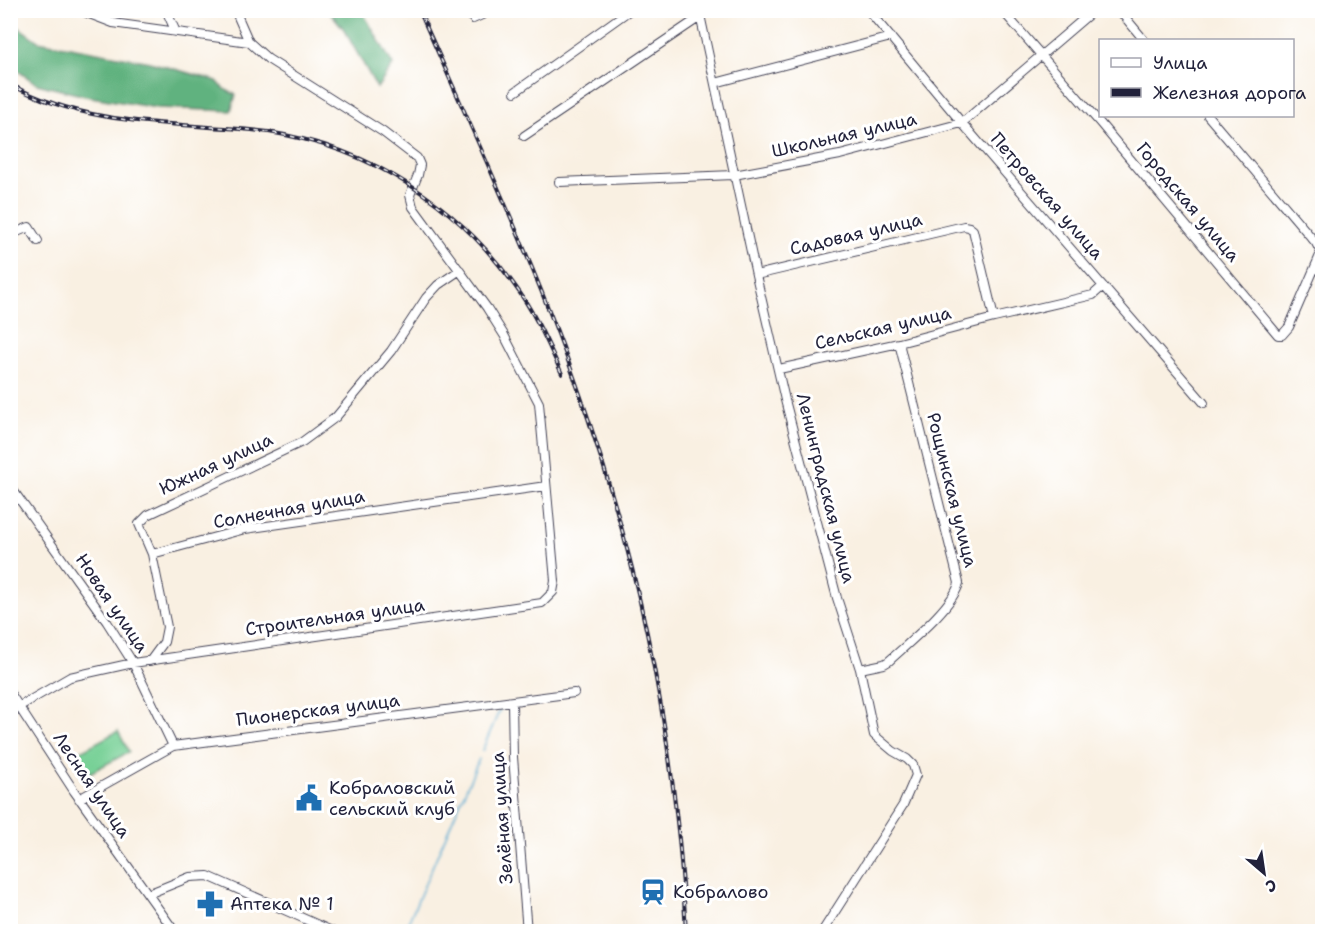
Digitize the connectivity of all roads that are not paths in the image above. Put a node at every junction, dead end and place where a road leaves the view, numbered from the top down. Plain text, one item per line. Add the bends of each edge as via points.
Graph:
1 (79, 10) edge
2 (166, 10) edge
3 (235, 10) edge
4 (493, 10) edge
5 (630, 10) edge
6 (868, 10) edge
7 (1002, 10) edge
8 (1094, 10) edge
9 (1119, 10) edge
10 (700, 14) edge
11 (99, 15) edge
12 (473, 19) dead end
13 (175, 30) junction
14 (891, 37) junction
15 (1143, 39) edge
16 (249, 42) junction
17 (1041, 57) junction
18 (715, 83) junction
19 (515, 93) dead end
20 (1209, 117) edge
21 (962, 123) junction
22 (524, 136) dead end
23 (734, 175) junction
24 (559, 182) dead end
25 (10, 235) edge
26 (38, 241) dead end
27 (460, 270) junction
28 (756, 275) junction
29 (1103, 286) junction
30 (994, 318) junction
31 (898, 343) junction
32 (779, 369) junction
33 (1204, 403) dead end
34 (10, 486) edge
35 (546, 486) junction
36 (152, 554) junction
37 (150, 661) junction
38 (133, 663) junction
39 (860, 669) junction
40 (574, 693) dead end
41 (12, 696) edge
42 (512, 702) junction
43 (20, 706) junction
44 (172, 746) junction
45 (79, 799) junction
46 (148, 894) junction
47 (175, 932) edge
48 (334, 932) edge
49 (527, 932) edge
50 (822, 932) edge

1 - 11 street
2 - 13 street
3 - 16 street
4 - 12 street
5 - 19 street
6 - 14 street, Петровская улица
7 - 17 street, Городская улица
8 - 17 street, Школьная улица
9 - 15 street
10 - 18 street, Ленинградская улица
10 - 22 street
11 - 13 street via 131,26
13 - 16 street
14 - 18 street
14 - 21 street, Петровская улица
16 - 27 street via 268,59 417,158 420,165 410,202
17 - 20 street, Городская улица via 1278,335 1282,335 1321,253
17 - 21 street, Школьная улица
18 - 23 street, Ленинградская улица
21 - 23 street, Школьная улица via 840,155
21 - 29 street, Петровская улица
23 - 24 street, Школьная улица
23 - 28 street, Ленинградская улица
25 - 26 street via 29,227
27 - 35 street via 504,335 539,403
27 - 36 street, Южная улица via 426,298 391,351 336,417 302,442 148,515 139,524
28 - 30 street, Садовая улица via 967,226 973,231
28 - 32 street, Ленинградская улица
29 - 30 street, Сельская улица via 1093,295
29 - 33 street, Петровская улица
30 - 31 street, Сельская улица
31 - 32 street, Сельская улица
31 - 39 street, Рощинская улица via 959,583 950,602 889,661
32 - 39 street, Ленинградская улица via 837,598
34 - 38 street, Новая улица
35 - 36 street, Солнечная улица via 245,529
35 - 37 street, Строительная улица via 555,581 553,592 542,603
36 - 37 street via 167,627 164,642
37 - 38 street, Строительная улица
38 - 43 street, Строительная улица via 70,677
38 - 44 street, Новая улица
39 - 50 street, Ленинградская улица via 874,735 907,759 916,775 903,805
40 - 42 street, Пионерская улица
41 - 43 street, Лесная улица
42 - 44 street, Пионерская улица
42 - 49 street, Зелёная улица
43 - 45 street, Лесная улица
44 - 45 street, Пионерская улица
45 - 46 street, Лесная улица
46 - 47 street, Лесная улица
46 - 48 street via 190,877 208,876

